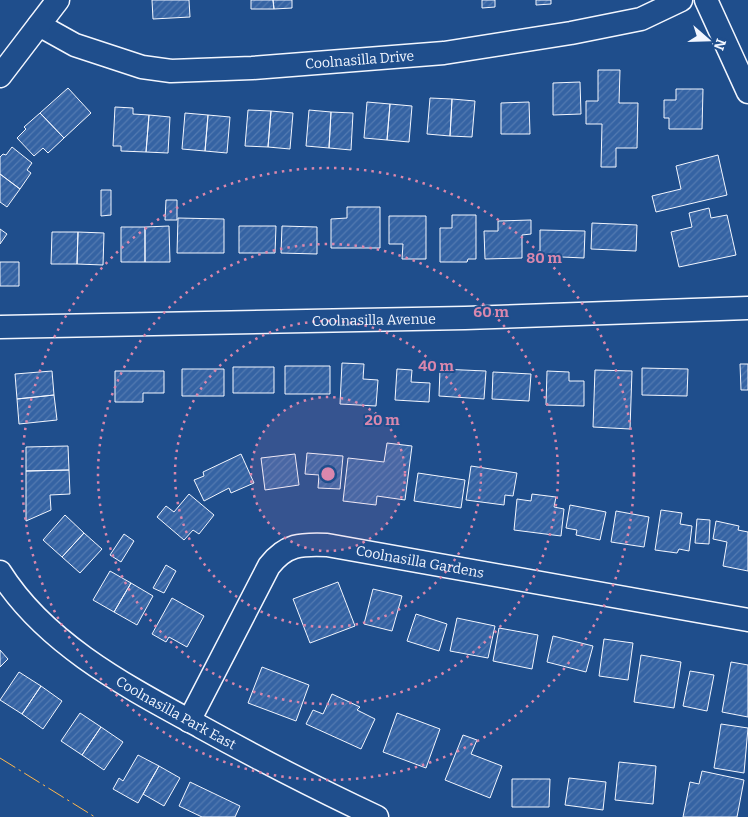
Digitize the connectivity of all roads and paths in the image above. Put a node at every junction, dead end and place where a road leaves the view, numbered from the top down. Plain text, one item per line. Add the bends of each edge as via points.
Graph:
1 (58, 0) edge
2 (681, 0) edge
3 (706, 0) edge
4 (39, 26) junction
5 (0, 76) edge
6 (748, 92) edge
7 (748, 308) edge
8 (0, 328) edge
9 (0, 572) edge
10 (748, 620) edge
11 (189, 721) junction
12 (377, 817) edge

1 - 4 street
2 - 4 street, Coolnasilla Drive via 641,19 444,53 252,68 171,71 142,67 75,45
3 - 6 street
4 - 5 street
7 - 8 street, Coolnasilla Avenue
9 - 11 street, Coolnasilla Park East via 42,621 76,651
10 - 11 street, Coolnasilla Gardens via 328,545 292,547 279,554 269,566
11 - 12 street, Coolnasilla Park East

